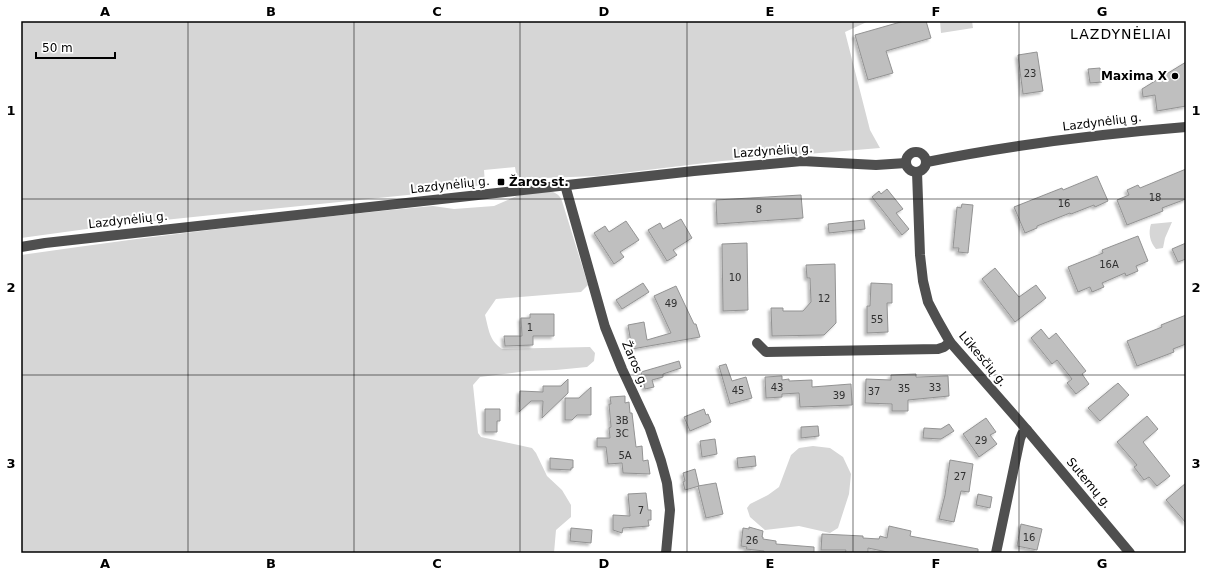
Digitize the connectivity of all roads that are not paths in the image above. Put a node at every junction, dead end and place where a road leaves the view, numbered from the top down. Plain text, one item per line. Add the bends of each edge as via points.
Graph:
1 (1186, 126) edge
2 (927, 162) junction
3 (906, 163) junction
4 (917, 172) junction
5 (565, 185) junction
6 (21, 247) edge
7 (950, 342) junction
8 (757, 343) dead end
9 (1027, 430) junction
10 (1125, 551) edge
11 (666, 553) edge
12 (996, 553) edge

1 - 2 street, Lazdynėlių g. via 1104,134
2 - 3 street via 923,154 914,152
2 - 4 street via 922,171
3 - 4 street via 908,168
3 - 5 street, Lazdynėlių g. via 876,165 802,161
4 - 7 street, Lūkesčių g. via 923,281 928,302
5 - 6 street, Lazdynėlių g.
5 - 11 street, Žaros g. via 605,327 650,429 661,461 670,510
7 - 8 street via 938,349 766,352
7 - 9 street, Lūkesčių g.
9 - 10 street, Sutemų g.
9 - 12 street via 1020,439

